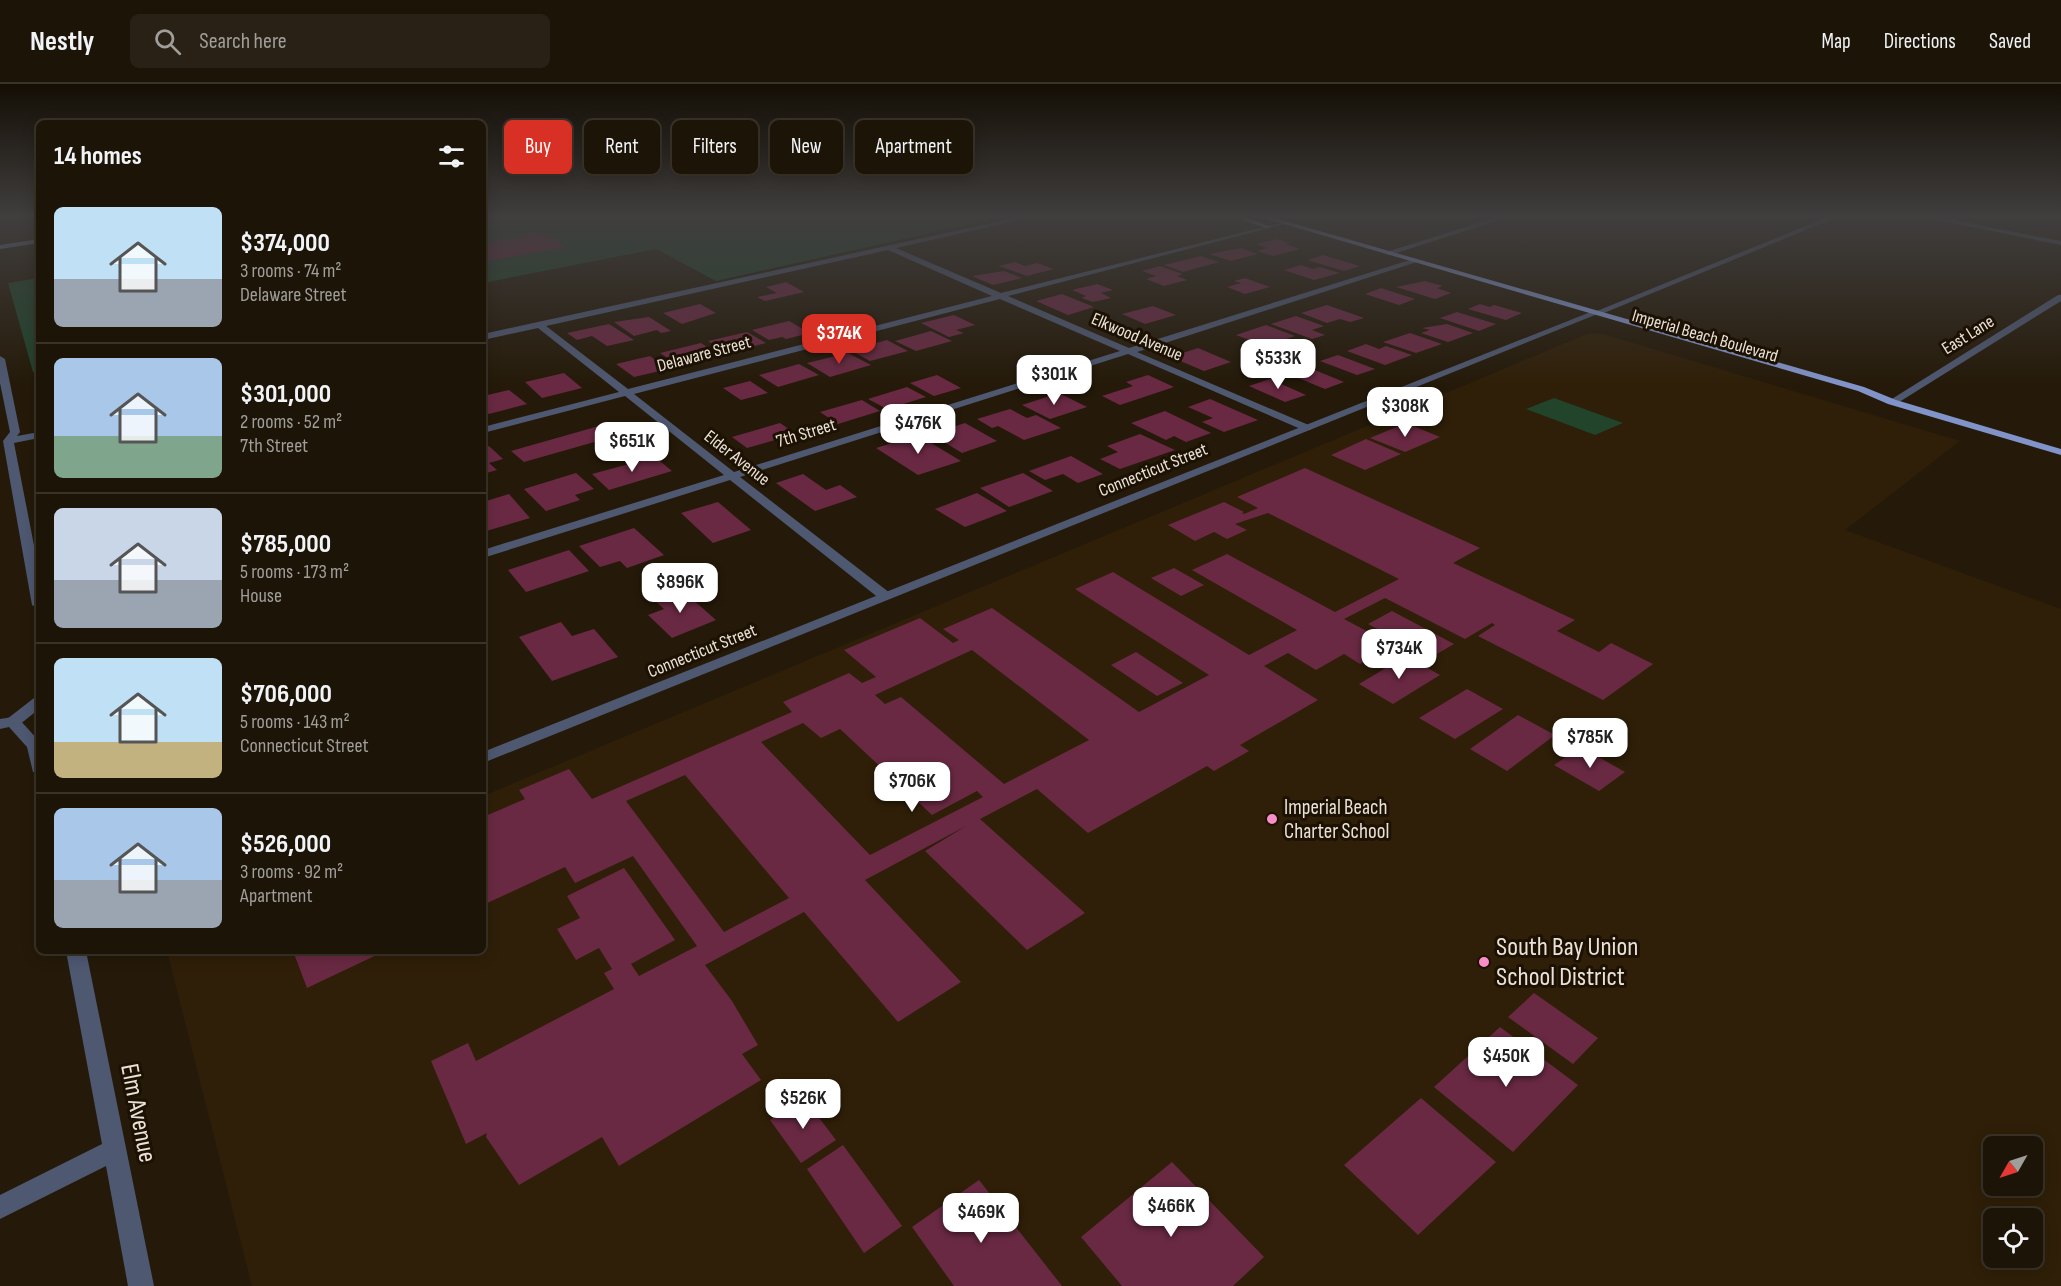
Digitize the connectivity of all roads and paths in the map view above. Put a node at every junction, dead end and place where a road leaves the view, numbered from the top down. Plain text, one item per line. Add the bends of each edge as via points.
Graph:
1 (780, 272) edge
2 (945, 272) edge
3 (1092, 272) edge
4 (1382, 272) edge
5 (1422, 272) edge
6 (1454, 272) edge
7 (1698, 272) edge
8 (1000, 296) junction
9 (2061, 297) edge
10 (1596, 313) junction
11 (1584, 318) junction
12 (540, 325) junction
13 (486, 336) edge
14 (1130, 352) junction
15 (0, 359) edge
16 (626, 393) junction
17 (1892, 402) junction
18 (1307, 428) junction
19 (486, 429) edge
20 (36, 436) edge
21 (8, 441) junction
22 (2061, 453) edge
23 (732, 476) junction
24 (34, 547) edge
25 (486, 553) edge
26 (36, 570) edge
27 (885, 596) junction
28 (36, 703) edge
29 (7, 723) edge
30 (36, 752) edge
31 (486, 757) edge
32 (77, 954) edge
33 (116, 1149) junction
34 (0, 1207) edge
35 (141, 1286) edge

1 - 12 street
2 - 8 street, Elkwood Avenue
3 - 8 street, Delaware Street
4 - 14 street, 7th Street
5 - 11 main road, Imperial Beach Boulevard
6 - 10 main road, Imperial Beach Boulevard
7 - 10 street, Connecticut Street
8 - 14 street, Elkwood Avenue
8 - 16 street, Delaware Street
9 - 17 street, East Lane
10 - 11 street, Connecticut Street
10 - 17 main road, Imperial Beach Boulevard via 1861,389
11 - 17 main road, Imperial Beach Boulevard via 1847,395
11 - 18 street, Connecticut Street
12 - 13 street
12 - 16 street, Elder Avenue
14 - 18 street, Elkwood Avenue
14 - 23 street, 7th Street
15 - 21 street via 15,432
16 - 19 street, Delaware Street
16 - 23 street, Elder Avenue
17 - 22 main road, Imperial Beach Boulevard
18 - 27 street, Connecticut Street
20 - 21 street
21 - 24 street
23 - 25 street, 7th Street
23 - 27 street, Elder Avenue
24 - 26 street
27 - 31 street, Connecticut Street
28 - 29 street
29 - 30 street via 35,746
32 - 33 street, Elm Avenue
33 - 34 street
33 - 35 street, Elm Avenue

